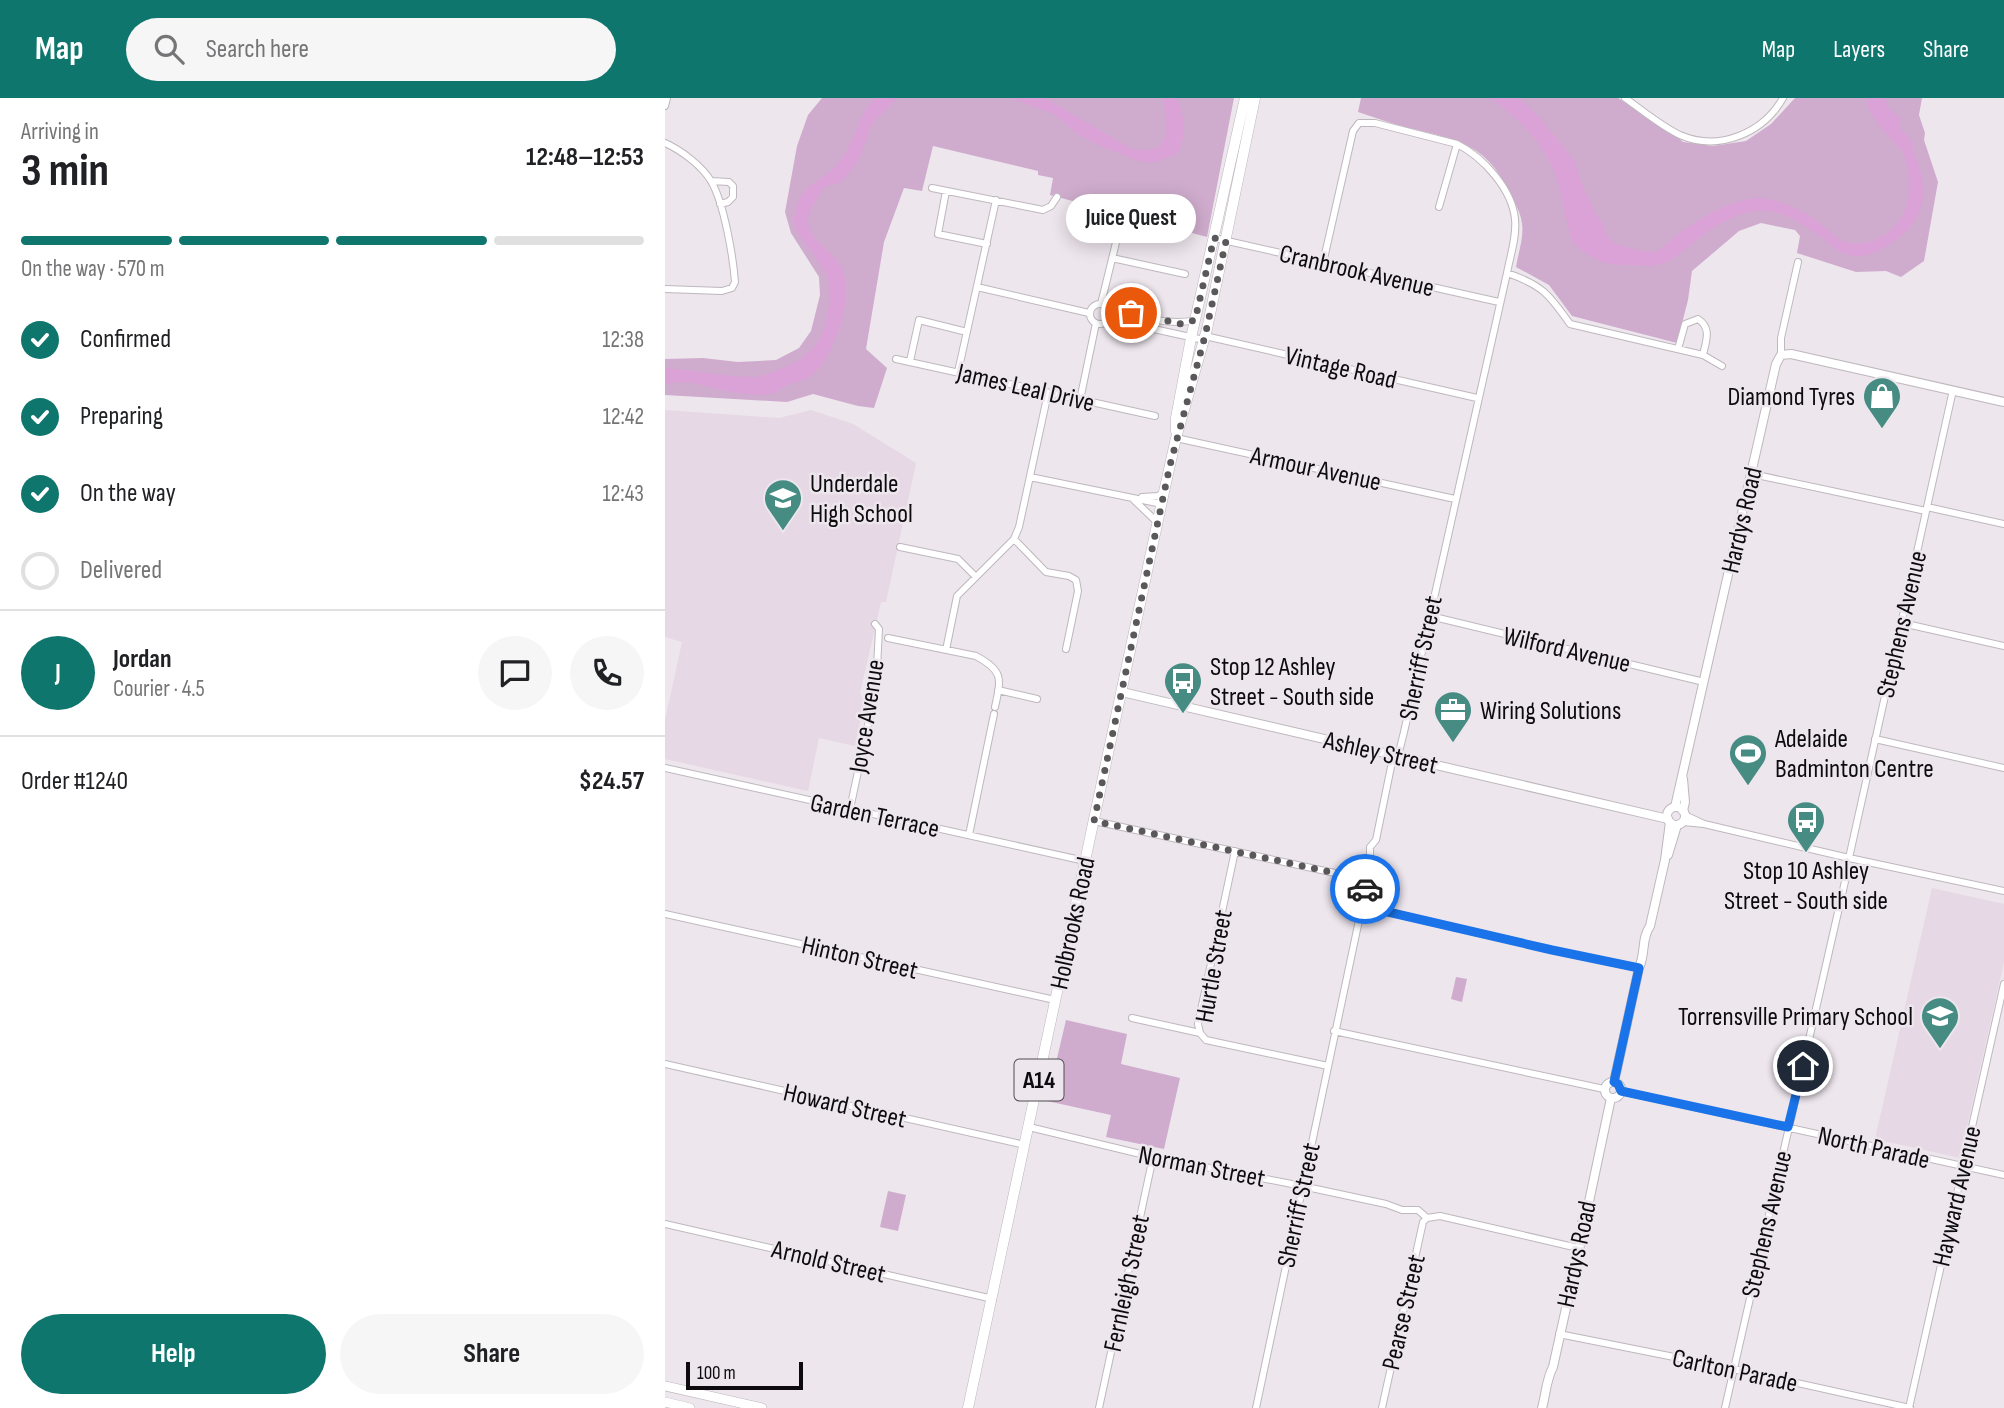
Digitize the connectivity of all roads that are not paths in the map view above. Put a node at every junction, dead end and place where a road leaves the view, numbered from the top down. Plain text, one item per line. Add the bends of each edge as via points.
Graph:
1 (667, 98) edge
2 (1245, 98) edge
3 (1255, 98) edge
4 (1625, 98) edge
5 (1783, 98) edge
6 (665, 106) edge
7 (665, 143) edge
8 (1457, 144) junction
9 (711, 181) junction
10 (932, 188) dead end
11 (946, 191) junction
12 (1057, 197) dead end
13 (996, 201) junction
14 (720, 204) junction
15 (1439, 207) dead end
16 (1121, 222) dead end
17 (1214, 238) junction
18 (1226, 241) junction
19 (987, 244) junction
20 (1112, 258) junction
21 (1798, 262) dead end
22 (1323, 263) junction
23 (1507, 273) junction
24 (1185, 274) dead end
25 (977, 287) junction
26 (665, 289) edge
27 (1499, 302) junction
28 (1101, 304) junction
29 (1090, 313) junction
30 (1109, 315) junction
31 (1195, 320) junction
32 (1096, 323) junction
33 (967, 332) junction
34 (1191, 338) junction
35 (1205, 338) junction
36 (1678, 349) junction
37 (1703, 355) junction
38 (1781, 355) junction
39 (896, 359) dead end
40 (910, 361) junction
41 (1722, 366) dead end
42 (958, 372) junction
43 (1953, 390) junction
44 (1048, 393) junction
45 (1477, 398) junction
46 (1080, 400) junction
47 (2004, 401) edge
48 (1155, 416) dead end
49 (1176, 438) junction
50 (1752, 474) junction
51 (1030, 477) junction
52 (1164, 492) junction
53 (1130, 497) junction
54 (1455, 499) junction
55 (1162, 504) junction
56 (1927, 509) junction
57 (1158, 523) junction
58 (2004, 524) edge
59 (1014, 540) junction
60 (900, 547) dead end
61 (975, 576) junction
62 (1430, 617) junction
63 (1902, 623) junction
64 (875, 624) dead end
65 (888, 638) dead end
66 (2004, 646) edge
67 (1066, 649) dead end
68 (946, 650) junction
69 (1704, 681) junction
70 (998, 690) junction
71 (1122, 692) junction
72 (1037, 699) dead end
73 (1875, 739) junction
74 (1398, 756) junction
75 (665, 768) edge
76 (2004, 768) edge
77 (850, 809) junction
78 (1676, 816) junction
79 (1094, 821) junction
80 (969, 835) junction
81 (1235, 851) junction
82 (1849, 858) junction
83 (1085, 862) junction
84 (1846, 877) dead end
85 (1361, 881) junction
86 (2004, 891) edge
87 (1362, 906) junction
88 (665, 914) edge
89 (1639, 968) junction
90 (2004, 985) edge
91 (1055, 1000) junction
92 (1132, 1018) dead end
93 (1335, 1031) junction
94 (1200, 1034) junction
95 (665, 1064) edge
96 (1328, 1066) junction
97 (1614, 1082) junction
98 (1604, 1090) junction
99 (1621, 1091) junction
100 (1611, 1098) junction
101 (1029, 1127) junction
102 (1788, 1127) junction
103 (1025, 1145) junction
104 (1153, 1157) junction
105 (1962, 1167) junction
106 (2004, 1175) edge
107 (1302, 1186) junction
108 (1427, 1218) junction
109 (665, 1224) edge
110 (1578, 1248) junction
111 (993, 1299) junction
112 (1559, 1334) junction
113 (1734, 1369) junction
114 (665, 1387) edge
115 (665, 1402) edge
116 (969, 1405) edge
117 (690, 1408) edge
118 (762, 1408) edge
119 (1099, 1408) edge
120 (1256, 1408) edge
121 (1382, 1408) edge
122 (1542, 1408) edge
123 (1725, 1408) edge
124 (1909, 1408) edge

1 - 6 street
2 - 17 main road, Holbrooks Road / A14
3 - 18 main road, Holbrooks Road / A14
4 - 5 street via 1679,134 1713,141 1750,132 1775,112
7 - 9 street
8 - 15 street
8 - 22 street, Sherriff Street via 1359,123 1353,131
8 - 23 street, Sherriff Street via 1482,161 1509,199 1515,235
9 - 14 street
9 - 14 street via 733,186 733,197
10 - 11 street
11 - 13 street
11 - 19 street via 938,234
12 - 13 street via 1043,210
13 - 19 street
14 - 26 street via 735,282 722,291
16 - 20 street
17 - 18 street, Cranbrook Avenue
17 - 31 main road, Holbrooks Road / A14
18 - 22 street, Cranbrook Avenue
18 - 35 main road, Holbrooks Road / A14
19 - 25 street
20 - 24 street
20 - 28 street
21 - 38 street, Hardys Road
22 - 27 street, Cranbrook Avenue
23 - 27 street, Sherriff Street
23 - 36 street via 1530,281 1549,295 1570,324
25 - 29 street
25 - 33 street
27 - 45 street, Sherriff Street
28 - 29 street
28 - 30 street
29 - 32 street
30 - 31 street via 1131,313 1181,324
30 - 32 street via 1103,323
30 - 34 street, Vintage Road
31 - 34 main road, Holbrooks Road / A14
32 - 46 street
33 - 40 street via 919,320
33 - 42 street
34 - 35 street, Vintage Road
34 - 49 main road, Holbrooks Road / A14
35 - 45 street, Vintage Road
35 - 49 main road, Holbrooks Road / A14
36 - 37 street
36 - 37 street via 1685,324 1699,319 1708,332
37 - 41 street
38 - 43 street
38 - 50 street, Hardys Road
39 - 40 street, James Leal Drive
40 - 42 street, James Leal Drive
42 - 44 street, James Leal Drive
43 - 47 street
43 - 56 street, Stephens Avenue
44 - 46 street, James Leal Drive
44 - 51 street
45 - 54 street, Sherriff Street
46 - 48 street, James Leal Drive
49 - 52 main road, Holbrooks Road / A14
49 - 54 street, Armour Avenue
50 - 56 street
50 - 69 street, Hardys Road
51 - 53 street
51 - 59 street
52 - 53 street
52 - 55 main road, Holbrooks Road / A14
53 - 55 street
53 - 57 street
54 - 62 street, Sherriff Street
55 - 57 main road, Holbrooks Road / A14
56 - 58 street
56 - 63 street, Stephens Avenue
57 - 71 main road, Holbrooks Road / A14
59 - 61 street
59 - 67 street via 1046,572 1076,580
60 - 61 street via 958,559
61 - 68 street via 957,596
62 - 69 street, Wilford Avenue
62 - 74 street, Sherriff Street
63 - 66 street
63 - 73 street, Stephens Avenue
64 - 77 street, Joyce Avenue via 879,629 876,687
65 - 68 street
68 - 70 street via 987,662 997,671
69 - 78 street, Hardys Road via 1679,784
70 - 72 street
70 - 80 street
71 - 74 street, Ashley Street
71 - 79 main road, Holbrooks Road / A14
73 - 76 street
73 - 82 street, Stephens Avenue
74 - 78 street, Ashley Street
74 - 85 street, Sherriff Street via 1392,762 1376,840 1370,847 1370,869
75 - 77 street, Garden Terrace
77 - 80 street, Garden Terrace
78 - 82 street, Ashley Street
78 - 89 street, Hardys Road
79 - 81 street
79 - 83 main road, Holbrooks Road / A14
80 - 83 street, Garden Terrace
81 - 85 street
81 - 94 street, Hurtle Street via 1198,1024
82 - 86 street, Ashley Street
83 - 91 main road, Holbrooks Road / A14
84 - 102 street, Stephens Avenue
85 - 87 street, Sherriff Street via 1365,889
87 - 89 street
87 - 93 street, Sherriff Street
88 - 91 street, Hinton Street
89 - 97 street, Hardys Road
90 - 105 street, Hayward Avenue
91 - 101 main road, Holbrooks Road / A14
92 - 94 street
93 - 96 street, Sherriff Street
93 - 98 street
94 - 96 street, Hurtle Street via 1206,1040
95 - 103 street, Howard Street
96 - 107 street, Sherriff Street
97 - 98 street
97 - 99 street
98 - 100 street
99 - 100 street
99 - 102 street, North Parade
100 - 110 street, Hardys Road
101 - 103 main road, Holbrooks Road / A14
101 - 104 street, Norman Street
102 - 105 street, North Parade
102 - 113 street, Stephens Avenue
103 - 111 main road, Holbrooks Road / A14
104 - 107 street, Norman Street
104 - 119 street, Fernleigh Street
105 - 106 street, North Parade
105 - 124 street, Hayward Avenue
107 - 108 street, Norman Street via 1418,1210
107 - 120 street, Sherriff Street
108 - 110 street, Norman Street via 1440,1216
108 - 121 street, Pearse Street
109 - 111 street, Arnold Street
110 - 112 street, Hardys Road
111 - 116 main road, Holbrooks Road / A14
112 - 113 street, Carlton Parade
112 - 122 street, Hardys Road
113 - 123 street, Stephens Avenue
113 - 124 street, Carlton Parade
114 - 118 main road
115 - 117 main road

